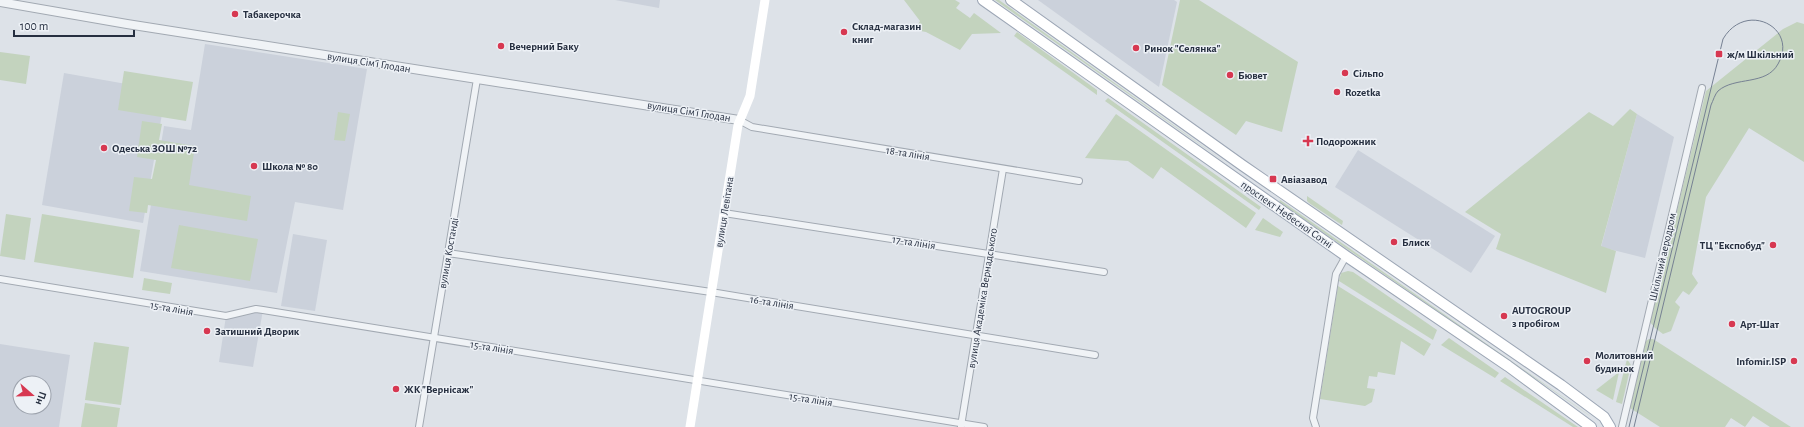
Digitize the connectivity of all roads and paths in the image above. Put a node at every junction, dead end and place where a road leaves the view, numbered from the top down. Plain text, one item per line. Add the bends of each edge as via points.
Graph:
1 (765, 0) edge
2 (983, 0) edge
3 (1011, 0) edge
4 (0, 2) edge
5 (477, 79) junction
6 (1702, 88) dead end
7 (739, 120) junction
8 (1242, 165) junction
9 (1003, 169) junction
10 (1234, 176) junction
11 (1079, 181) dead end
12 (724, 213) junction
13 (448, 253) junction
14 (989, 254) junction
15 (1346, 256) junction
16 (1104, 272) dead end
17 (0, 279) edge
18 (711, 292) junction
19 (976, 336) junction
20 (433, 338) junction
21 (1095, 355) dead end
22 (697, 381) junction
23 (961, 425) edge
24 (419, 427) edge
25 (690, 427) edge
26 (984, 427) edge
27 (1316, 427) edge
28 (1591, 427) edge
29 (1610, 427) edge
30 (1622, 427) edge

1 - 7 main road, вулиця Левітана via 750,96
2 - 10 main road, проспект Небесної Сотні
3 - 8 main road, проспект Небесної Сотні
4 - 5 street, вулиця Сім'ї Глодан
5 - 7 street, вулиця Сім'ї Глодан
5 - 13 street, вулиця Костанді
6 - 30 street, Шкільний аеродром
7 - 9 street, 18-та лінія via 752,127
7 - 12 main road, вулиця Левітана
8 - 10 main road
8 - 29 main road, проспект Небесної Сотні via 1561,385 1604,417
9 - 11 street, 18-та лінія
9 - 14 street, вулиця Академіка Вернадського
10 - 15 main road, проспект Небесної Сотні
12 - 14 street, 17-та лінія
12 - 18 main road, вулиця Левітана
13 - 18 street, 16-та лінія
13 - 20 street, вулиця Костанді
14 - 16 street, 17-та лінія
14 - 19 street, вулиця Академіка Вернадського
15 - 27 street via 1336,274 1313,418
15 - 28 main road, проспект Небесної Сотні via 1496,358
17 - 20 street, 15-та лінія via 226,316 256,309
18 - 19 street, 16-та лінія
18 - 22 main road, вулиця Левітана
19 - 21 street, 16-та лінія
19 - 23 street, вулиця Академіка Вернадського
20 - 22 street, 15-та лінія
20 - 24 street, вулиця Костанді
22 - 23 street, 15-та лінія
22 - 25 main road, вулиця Левітана
23 - 26 street, 15-та лінія

